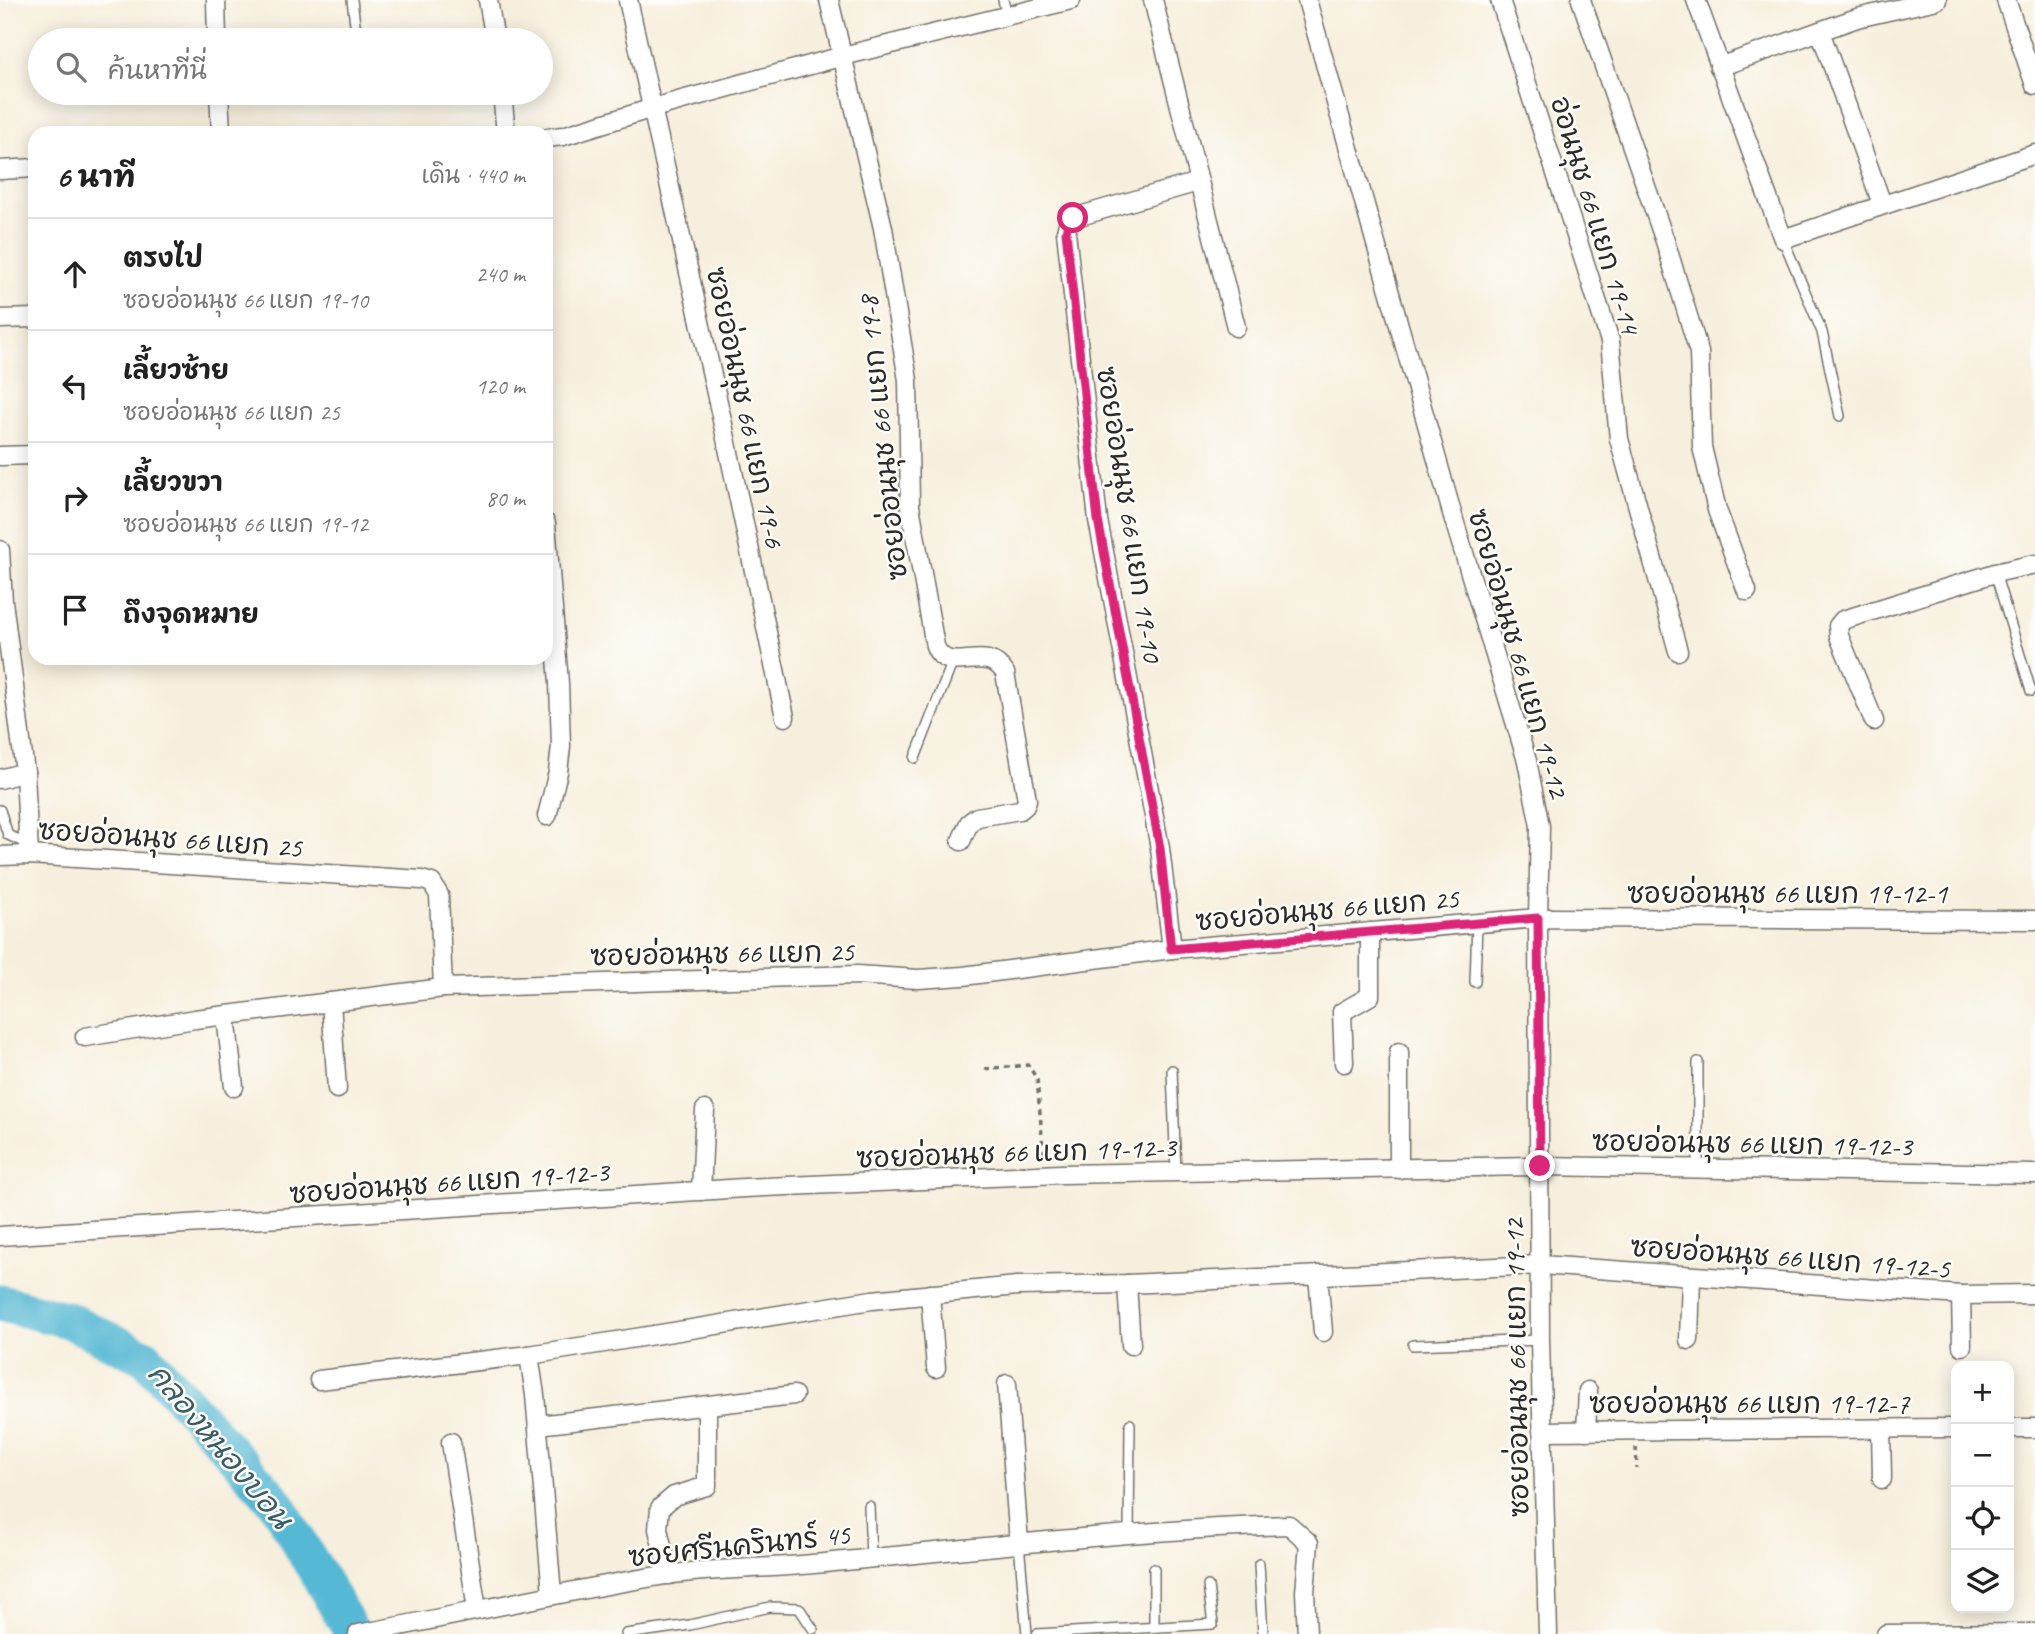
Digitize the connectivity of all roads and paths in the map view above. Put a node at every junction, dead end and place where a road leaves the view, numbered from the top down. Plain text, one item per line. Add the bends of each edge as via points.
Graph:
1 (216, 0) edge
2 (352, 0) edge
3 (488, 0) edge
4 (628, 0) edge
5 (829, 0) edge
6 (1071, 0) edge
7 (1153, 0) edge
8 (1307, 0) edge
9 (1500, 0) edge
10 (1581, 0) edge
11 (1696, 0) edge
12 (1937, 0) edge
13 (2006, 0) edge
14 (1005, 7) edge
15 (217, 28) edge
16 (356, 28) edge
17 (493, 28) edge
18 (1820, 31) junction
19 (843, 56) junction
20 (1720, 67) junction
21 (2035, 85) edge
22 (220, 105) edge
23 (503, 105) edge
24 (653, 108) junction
25 (221, 126) edge
26 (505, 126) edge
27 (553, 137) edge
28 (2035, 153) edge
29 (28, 168) edge
30 (0, 170) edge
31 (1199, 182) junction
32 (1882, 204) junction
33 (1783, 239) junction
34 (28, 318) edge
35 (0, 319) edge
36 (1236, 327) dead end
37 (1840, 416) dead end
38 (28, 455) edge
39 (0, 456) edge
40 (0, 550) edge
41 (2035, 564) edge
42 (1995, 573) junction
43 (1747, 591) dead end
44 (2, 602) edge
45 (553, 609) edge
46 (1678, 652) dead end
47 (953, 661) junction
48 (2031, 691) dead end
49 (785, 717) dead end
50 (1874, 721) dead end
51 (915, 758) dead end
52 (25, 772) junction
53 (0, 779) edge
54 (0, 810) edge
55 (547, 816) dead end
56 (961, 841) dead end
57 (29, 850) junction
58 (0, 856) edge
59 (1538, 918) junction
60 (2035, 920) edge
61 (1477, 923) junction
62 (1370, 932) junction
63 (1171, 949) junction
64 (1475, 982) dead end
65 (443, 988) junction
66 (331, 1002) junction
67 (226, 1016) junction
68 (85, 1037) dead end
69 (1399, 1052) dead end
70 (1698, 1062) dead end
71 (1344, 1063) dead end
72 (985, 1069) dead end
73 (1171, 1070) dead end
74 (234, 1087) dead end
75 (337, 1088) dead end
76 (705, 1110) dead end
77 (1540, 1166) junction
78 (1698, 1168) junction
79 (1399, 1169) junction
80 (1176, 1173) junction
81 (2035, 1174) edge
82 (1045, 1175) junction
83 (701, 1191) junction
84 (0, 1236) edge
85 (1541, 1265) junction
86 (1318, 1275) junction
87 (1691, 1277) junction
88 (1128, 1284) junction
89 (930, 1294) junction
90 (2035, 1294) edge
91 (1961, 1295) junction
92 (1323, 1332) dead end
93 (1540, 1340) junction
94 (1689, 1340) dead end
95 (1131, 1345) dead end
96 (1413, 1345) dead end
97 (1962, 1346) dead end
98 (529, 1355) junction
99 (936, 1368) dead end
100 (319, 1380) dead end
101 (1007, 1384) dead end
102 (1588, 1391) dead end
103 (794, 1395) dead end
104 (707, 1406) junction
105 (1130, 1424) dead end
106 (538, 1425) junction
107 (1951, 1428) edge
108 (2014, 1428) edge
109 (2035, 1428) edge
110 (1881, 1429) junction
111 (1542, 1431) junction
112 (1586, 1431) junction
113 (451, 1442) dead end
114 (1882, 1479) dead end
115 (869, 1506) dead end
116 (1129, 1536) junction
117 (1019, 1543) junction
118 (871, 1558) junction
119 (1259, 1564) dead end
120 (1154, 1569) dead end
121 (669, 1575) junction
122 (1208, 1586) dead end
123 (552, 1594) junction
124 (477, 1610) junction
125 (1154, 1628) junction
126 (813, 1629) dead end
127 (389, 1631) edge
128 (2035, 1633) edge
129 (358, 1634) edge
130 (626, 1634) edge
131 (1027, 1634) edge
132 (1037, 1634) edge
133 (1263, 1634) edge
134 (1307, 1634) edge
135 (1548, 1634) edge
136 (1886, 1634) edge

1 - 15 street
2 - 16 lane
3 - 17 street
4 - 24 street, ซอยอ่อนนุช 66 แยก 19-6
5 - 19 street, ซอยอ่อนนุช 66 แยก 19-8
6 - 14 street
7 - 31 street
8 - 59 street, ซอยอ่อนนุช 66 แยก 19-12 via 1527,761 1540,826
9 - 46 street, อ่อนนุช 66 แยก 19-14 via 1610,341 1619,439
10 - 43 street via 1699,352 1702,447 1717,510
11 - 20 street
12 - 18 street
13 - 21 street
14 - 19 street
18 - 20 street
18 - 32 street
19 - 24 street
19 - 47 street, ซอยอ่อนนุช 66 แยก 19-8 via 883,228 908,380 910,506 935,646 937,653
20 - 33 street
22 - 25 street
23 - 26 street
24 - 27 street
24 - 49 street, ซอยอ่อนนุช 66 แยก 19-6
28 - 32 street
29 - 30 street
31 - 36 street
31 - 63 street, ซอยอ่อนนุช 66 แยก 19-10 via 1073,218 1066,232 1098,520 1160,848
32 - 33 street
33 - 37 lane via 1822,332
34 - 35 street
38 - 39 street
40 - 44 street
41 - 42 street
42 - 48 lane
42 - 50 street via 1843,620 1838,626
44 - 52 street
45 - 55 street via 561,746
47 - 51 lane
47 - 56 street via 991,659 1005,673 1027,800 1020,810 977,817
52 - 53 street
52 - 57 street
54 - 57 lane via 8,835
57 - 58 street, ซอยอ่อนนุช 66 แยก 25
57 - 65 street, ซอยอ่อนนุช 66 แยก 25 via 432,883 439,895
59 - 60 street, ซอยอ่อนนุช 66 แยก 19-12-1
59 - 61 street, ซอยอ่อนนุช 66 แยก 25
59 - 77 street, ซอยอ่อนนุช 66 แยก 19-12
61 - 62 street, ซอยอ่อนนุช 66 แยก 25
61 - 64 lane
62 - 63 street, ซอยอ่อนนุช 66 แยก 25
62 - 71 street via 1370,996 1342,1012
63 - 65 street, ซอยอ่อนนุช 66 แยก 25 via 918,979 857,975
65 - 66 street
66 - 67 street
66 - 75 street
67 - 68 street
67 - 74 street
69 - 79 street
70 - 78 lane
72 - 82 path via 1028,1065 1037,1079
73 - 80 lane
76 - 83 street
77 - 78 street, ซอยอ่อนนุช 66 แยก 19-12-3
77 - 79 street, ซอยอ่อนนุช 66 แยก 19-12-3
77 - 85 street, ซอยอ่อนนุช 66 แยก 19-12
78 - 81 street, ซอยอ่อนนุช 66 แยก 19-12-3
79 - 80 street, ซอยอ่อนนุช 66 แยก 19-12-3
80 - 82 street, ซอยอ่อนนุช 66 แยก 19-12-3
82 - 83 street, ซอยอ่อนนุช 66 แยก 19-12-3
83 - 84 street, ซอยอ่อนนุช 66 แยก 19-12-3
85 - 86 street, ซอยอ่อนนุช 66 แยก 19-12-5
85 - 87 street, ซอยอ่อนนุช 66 แยก 19-12-5
85 - 93 street, ซอยอ่อนนุช 66 แยก 19-12
86 - 88 street, ซอยอ่อนนุช 66 แยก 19-12-5
86 - 92 street
87 - 91 street, ซอยอ่อนนุช 66 แยก 19-12-5
87 - 94 street
88 - 89 street, ซอยอ่อนนุช 66 แยก 19-12-5 via 1017,1286
88 - 95 street
89 - 98 street, ซอยอ่อนนุช 66 แยก 19-12-5
89 - 99 street
90 - 91 street, ซอยอ่อนนุช 66 แยก 19-12-5
91 - 97 street
93 - 96 lane
93 - 111 street, ซอยอ่อนนุช 66 แยก 19-12
98 - 100 street, ซอยอ่อนนุช 66 แยก 19-12-5
98 - 106 street
101 - 117 street
102 - 112 street
103 - 104 street
104 - 106 street
104 - 121 street via 707,1486 674,1496 660,1508 658,1529
105 - 116 lane
106 - 123 street
107 - 110 street, ซอยอ่อนนุช 66 แยก 19-12-7
108 - 109 street
110 - 112 street, ซอยอ่อนนุช 66 แยก 19-12-7
110 - 114 street
111 - 112 street, ซอยอ่อนนุช 66 แยก 19-12-7
111 - 135 street, ซอยอ่อนนุช 66 แยก 19-12
113 - 124 street
115 - 118 lane
116 - 117 street, ซอยศรีนครินทร์ 45
116 - 134 street, ซอยศรีนครินทร์ 45 via 1289,1525 1309,1543
117 - 118 street, ซอยศรีนครินทร์ 45
117 - 131 lane
118 - 121 street, ซอยศรีนครินทร์ 45
119 - 133 lane
120 - 125 lane
121 - 123 street, ซอยศรีนครินทร์ 45
122 - 125 lane via 1213,1624
123 - 124 street, ซอยศรีนครินทร์ 45
124 - 127 street, ซอยศรีนครินทร์ 45
125 - 132 lane
126 - 130 lane via 799,1608 770,1607
127 - 129 street, ซอยศรีนครินทร์ 45
128 - 136 street

